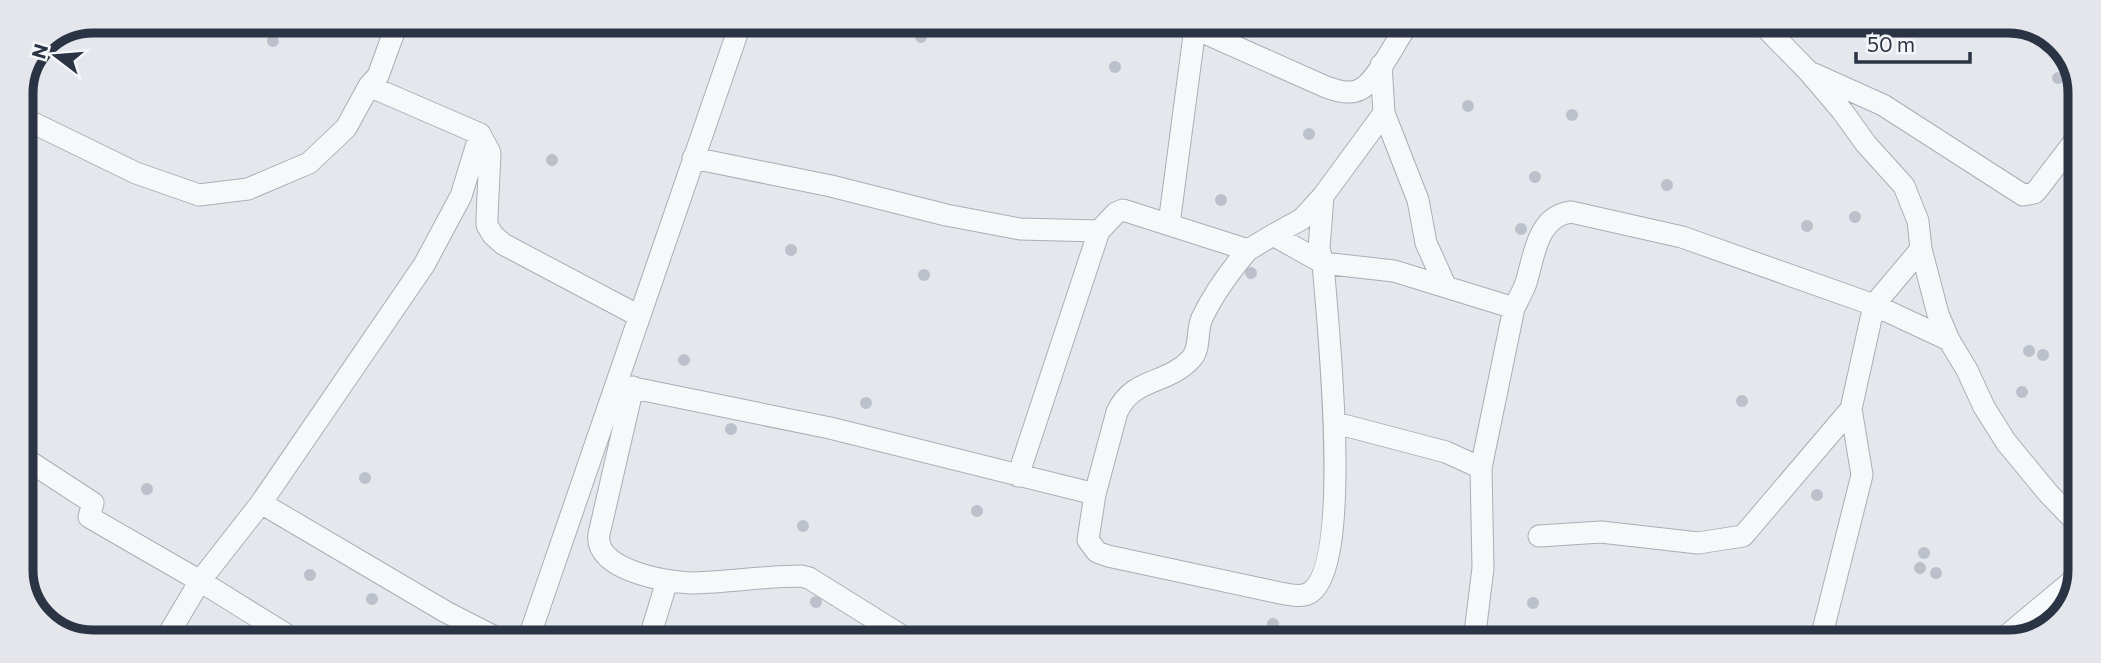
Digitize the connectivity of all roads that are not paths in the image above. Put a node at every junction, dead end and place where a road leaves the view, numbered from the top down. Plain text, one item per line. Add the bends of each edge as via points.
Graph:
1 (394, 33) edge
2 (735, 33) edge
3 (1187, 33) edge
4 (1206, 33) edge
5 (1402, 33) edge
6 (1771, 33) edge
7 (1381, 65) junction
8 (1809, 72) junction
9 (369, 86) junction
10 (1384, 113) junction
11 (33, 123) edge
12 (480, 134) junction
13 (2068, 150) edge
14 (693, 158) junction
15 (1323, 196) junction
16 (1169, 223) junction
17 (1099, 231) junction
18 (1273, 234) junction
19 (1248, 250) junction
20 (1921, 250) junction
21 (1323, 263) junction
22 (1444, 285) junction
23 (1874, 305) junction
24 (1514, 308) junction
25 (639, 316) junction
26 (1949, 340) junction
27 (625, 386) junction
28 (1851, 409) junction
29 (1336, 423) junction
30 (33, 464) edge
31 (1481, 467) junction
32 (1017, 476) junction
33 (1095, 494) junction
34 (261, 503) junction
35 (2068, 514) edge
36 (1539, 536) dead end
37 (200, 581) junction
38 (667, 581) junction
39 (2066, 585) edge
40 (2014, 629) edge
41 (171, 630) edge
42 (279, 630) edge
43 (481, 630) edge
44 (532, 630) edge
45 (652, 630) edge
46 (893, 630) edge
47 (1475, 630) edge
48 (1823, 630) edge

1 - 9 street via 378,76
2 - 14 street
3 - 16 street
4 - 7 street via 1343,92 1364,87
5 - 7 street
6 - 8 street
7 - 10 street
8 - 13 street via 1883,104 2023,195 2038,189
8 - 20 street via 1904,186 1918,221
9 - 11 street via 346,128 309,163 248,189 199,195 136,173
9 - 12 street
10 - 15 street
10 - 22 street
12 - 25 street via 490,153 487,225 493,235 516,252
12 - 34 street via 461,196 435,248
14 - 17 street via 1020,229
14 - 25 street
15 - 18 street via 1302,219
15 - 21 street via 1319,250
16 - 17 street via 1123,210
16 - 19 street
17 - 32 street
18 - 19 street
18 - 21 street
19 - 33 street via 1226,275 1200,321 1192,359 1130,392 1122,401
20 - 23 street
20 - 26 street
21 - 22 street via 1394,271
21 - 29 street
22 - 24 street
23 - 24 street via 1682,237 1571,212 1557,216 1540,235
23 - 26 street
23 - 28 street
24 - 31 street
25 - 27 street
26 - 35 street via 2006,442
27 - 32 street via 830,428
27 - 38 street via 597,543 614,562
27 - 44 street
28 - 36 street via 1743,536 1698,543 1601,532
28 - 48 street via 1862,475
29 - 31 street
29 - 33 street via 1328,561 1318,585 1304,595 1097,552 1087,533
30 - 37 street via 93,503 89,517
31 - 47 street via 1483,568
32 - 33 street
34 - 37 street
34 - 43 street
37 - 41 street
37 - 42 street
38 - 45 street
38 - 46 street via 809,578
39 - 40 street

